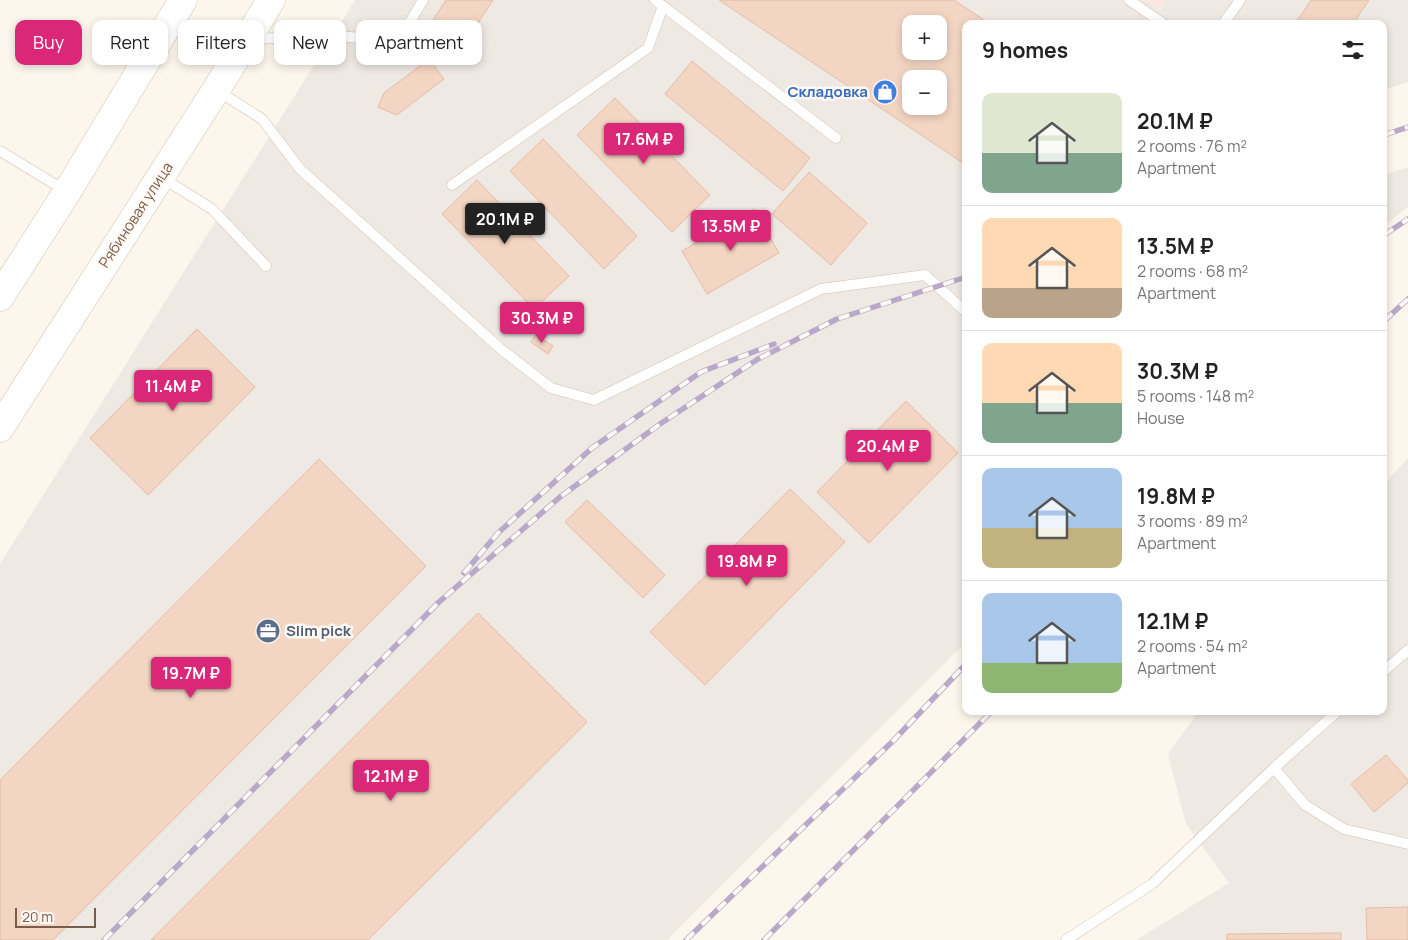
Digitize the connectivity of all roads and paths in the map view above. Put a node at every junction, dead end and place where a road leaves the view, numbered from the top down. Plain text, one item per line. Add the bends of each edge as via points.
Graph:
1 (183, 0) edge
2 (271, 0) edge
3 (423, 0) edge
4 (1129, 0) edge
5 (1240, 0) edge
6 (659, 3) edge
7 (259, 20) edge
8 (1158, 20) edge
9 (1226, 20) edge
10 (264, 39) edge
11 (231, 65) edge
12 (216, 90) junction
13 (836, 138) dead end
14 (0, 151) edge
15 (161, 176) junction
16 (452, 184) dead end
17 (67, 192) junction
18 (266, 266) dead end
19 (0, 297) edge
20 (962, 308) edge
21 (0, 428) edge
22 (1408, 650) edge
23 (1387, 668) edge
24 (1334, 715) edge
25 (1274, 768) junction
26 (1408, 844) edge
27 (1066, 940) edge

1 - 17 main road
2 - 7 main road, Рябиновая улица
3 - 10 lane via 400,39 318,34
4 - 8 lane
5 - 9 lane
6 - 13 lane
6 - 16 lane via 648,48
11 - 12 main road, Рябиновая улица
12 - 15 main road, Рябиновая улица
12 - 20 lane via 262,119 300,169 502,350 551,388 594,400 821,289 925,275
14 - 17 lane
15 - 18 lane via 212,209
15 - 21 main road, Рябиновая улица
17 - 19 main road
22 - 23 lane
24 - 25 lane
25 - 26 lane via 1305,805 1344,829
25 - 27 lane via 1152,884

